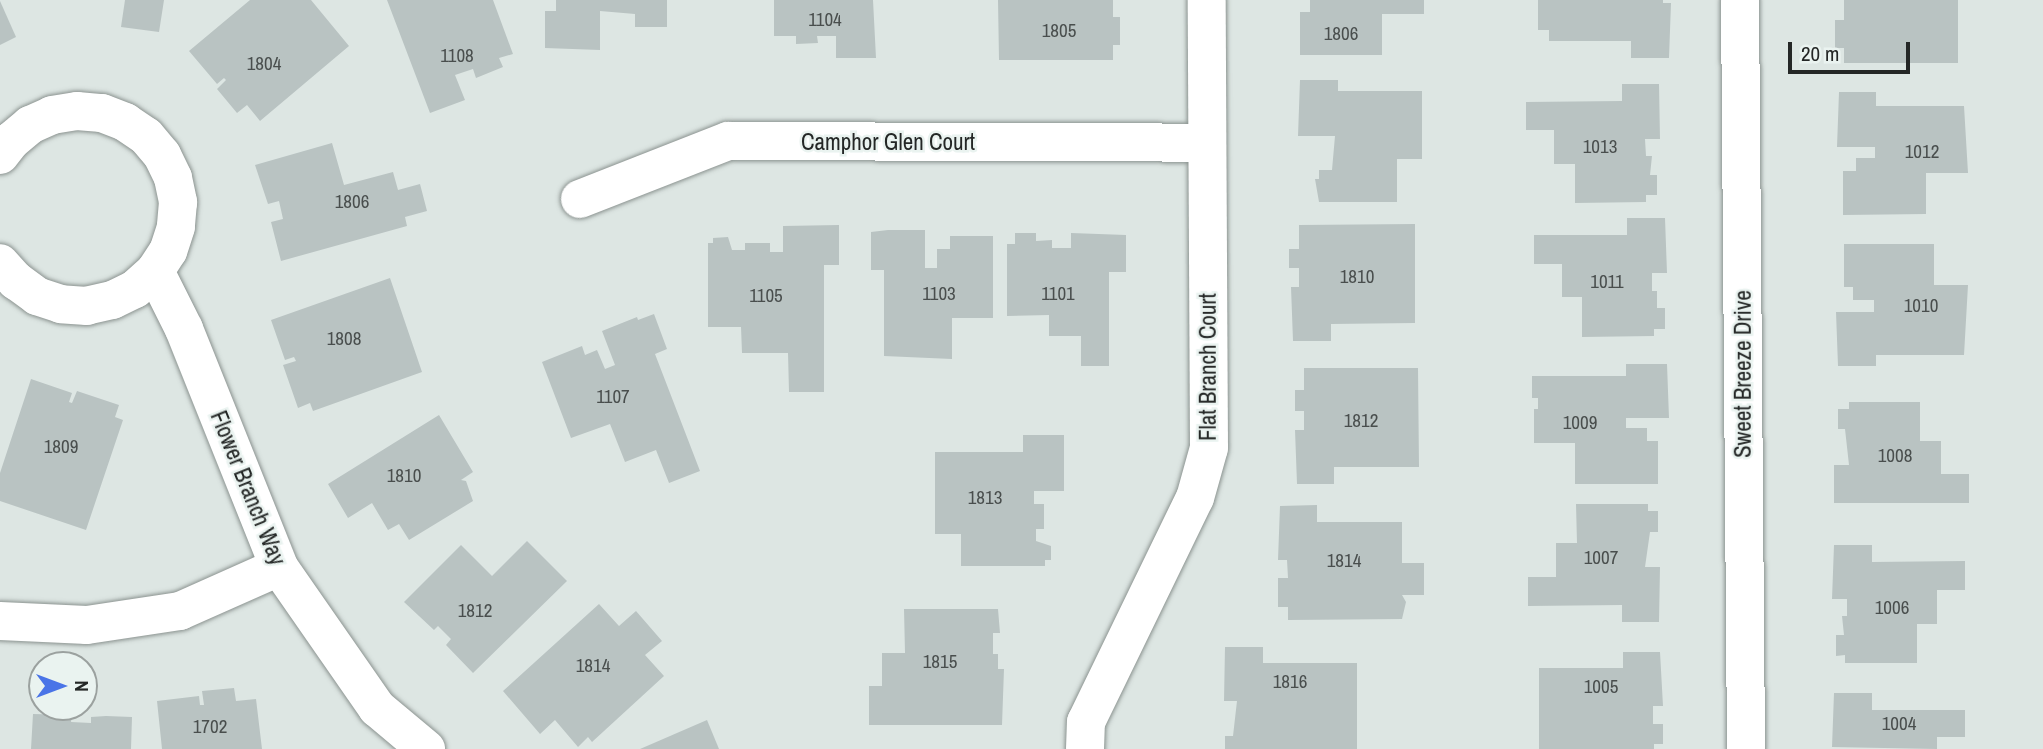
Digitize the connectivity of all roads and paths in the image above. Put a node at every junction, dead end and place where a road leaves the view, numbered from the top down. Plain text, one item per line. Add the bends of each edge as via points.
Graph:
1 (1207, 0) edge
2 (1740, 0) edge
3 (1207, 143) junction
4 (0, 155) edge
5 (580, 199) dead end
6 (0, 263) edge
7 (155, 271) junction
8 (279, 567) junction
9 (0, 621) edge
10 (426, 749) edge
11 (1086, 749) edge
12 (1746, 749) edge

1 - 3 street, Flat Branch Court
2 - 12 street, Sweet Breeze Drive
3 - 5 street, Camphor Glen Court via 728,141
3 - 11 street, Flat Branch Court via 1209,448 1195,498 1086,722
4 - 7 street via 30,125 77,111 114,118 146,136 162,155 178,202 168,251
6 - 7 street via 37,296 87,306 135,289
7 - 8 street, Flower Branch Way via 184,329
8 - 9 street via 180,611 87,625
8 - 10 street, Flower Branch Way via 377,708

